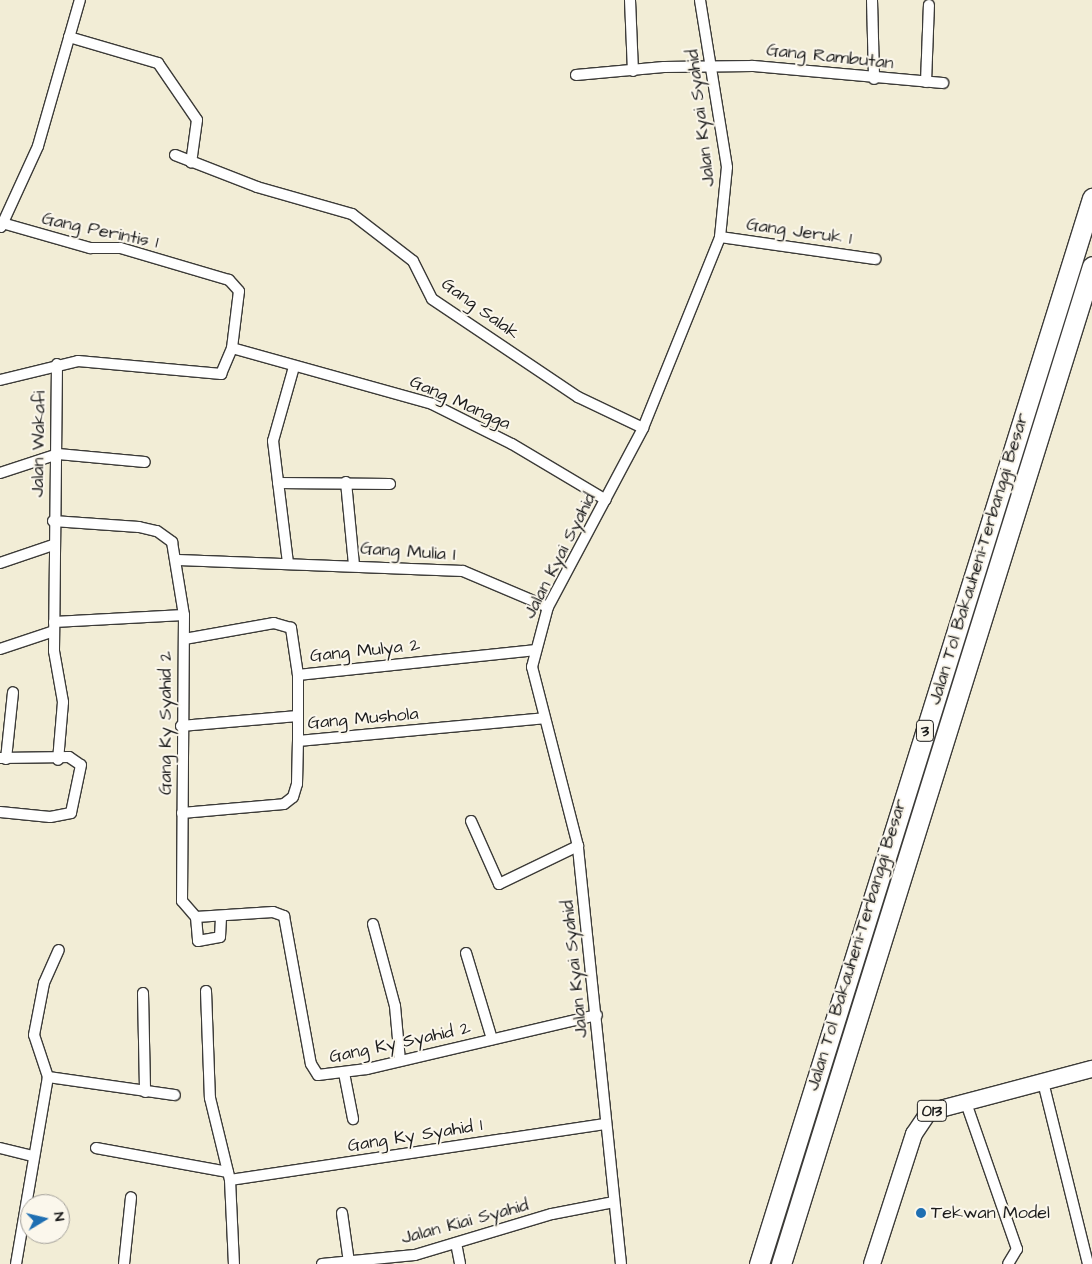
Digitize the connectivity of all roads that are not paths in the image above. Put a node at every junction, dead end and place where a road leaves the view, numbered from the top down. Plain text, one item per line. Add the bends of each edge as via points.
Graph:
1 (80, 0) edge
2 (630, 0) edge
3 (700, 0) edge
4 (872, 0) edge
5 (929, 5) dead end
6 (69, 37) junction
7 (713, 68) junction
8 (634, 71) junction
9 (576, 76) dead end
10 (874, 79) junction
11 (926, 82) junction
12 (943, 83) dead end
13 (175, 154) dead end
14 (191, 163) junction
15 (1092, 198) edge
16 (2, 220) edge
17 (720, 237) junction
18 (875, 258) dead end
19 (1092, 266) edge
20 (232, 348) junction
21 (57, 364) junction
22 (294, 367) junction
23 (0, 380) edge
24 (643, 428) junction
25 (58, 454) junction
26 (145, 462) dead end
27 (0, 473) edge
28 (346, 482) junction
29 (278, 483) junction
30 (390, 484) dead end
31 (606, 500) junction
32 (53, 521) junction
33 (53, 545) junction
34 (178, 560) junction
35 (0, 563) edge
36 (288, 563) junction
37 (354, 564) junction
38 (548, 607) junction
39 (184, 615) junction
40 (54, 627) junction
41 (184, 639) junction
42 (0, 650) edge
43 (534, 650) junction
44 (298, 675) junction
45 (12, 692) dead end
46 (298, 716) junction
47 (544, 718) junction
48 (181, 726) junction
49 (298, 742) junction
50 (3, 758) edge
51 (58, 760) junction
52 (0, 812) edge
53 (182, 813) junction
54 (471, 821) dead end
55 (578, 846) junction
56 (221, 916) junction
57 (196, 917) junction
58 (373, 924) dead end
59 (59, 950) dead end
60 (466, 953) dead end
61 (206, 992) dead end
62 (143, 993) dead end
63 (597, 1014) junction
64 (492, 1039) junction
65 (400, 1061) junction
66 (1092, 1069) edge
67 (344, 1073) junction
68 (48, 1077) junction
69 (1043, 1082) junction
70 (145, 1092) junction
71 (175, 1095) dead end
72 (965, 1100) junction
73 (353, 1119) dead end
74 (605, 1124) junction
75 (0, 1148) edge
76 (96, 1148) dead end
77 (33, 1156) junction
78 (229, 1176) junction
79 (131, 1197) dead end
80 (614, 1202) junction
81 (342, 1213) dead end
82 (456, 1243) junction
83 (349, 1262) junction
84 (16, 1264) edge
85 (124, 1264) edge
86 (234, 1264) edge
87 (322, 1264) edge
88 (460, 1264) edge
89 (621, 1264) edge
90 (760, 1264) edge
91 (781, 1264) edge
92 (872, 1264) edge
93 (1008, 1264) edge
94 (1088, 1264) edge

1 - 6 street
2 - 8 street
3 - 7 street, Jalan Kyai Syahid
4 - 10 street
5 - 11 street
6 - 14 street via 158,63 197,120
6 - 16 street via 38,146
7 - 8 street, Gang Rambutan
7 - 10 street, Gang Rambutan via 773,67
7 - 17 street, Jalan Kyai Syahid via 727,167
8 - 9 street, Gang Rambutan
10 - 11 street, Gang Rambutan
11 - 12 street, Gang Rambutan
13 - 14 street, Gang Salak
14 - 24 street, Gang Salak via 352,214 413,261 432,299 578,397
15 - 90 highway, Jalan Tol Bakauheni–Terbanggi Besar / 3
16 - 20 street, Gang Perintis 1 via 90,248 120,248 235,282 239,291
17 - 18 street, Gang Jeruk 1
17 - 24 street, Jalan Kyai Syahid
19 - 91 highway, Jalan Tol Bakauheni–Terbanggi Besar / 3
20 - 21 street via 226,368 214,376 98,361
20 - 22 street, Gang Mangga
21 - 23 street
21 - 25 street, Jalan Wakafi
22 - 29 street via 273,441
22 - 31 street, Gang Mangga via 379,386 432,404
24 - 31 street, Jalan Kyai Syahid
25 - 26 street
25 - 27 street
25 - 32 street, Jalan Wakafi
28 - 29 street
28 - 30 street
28 - 37 street
29 - 36 street
31 - 38 street, Jalan Kyai Syahid
32 - 33 street
32 - 34 street, Jalan Wakafi via 157,531 172,542
33 - 35 street
33 - 40 street
34 - 36 street, Gang Mulia I
34 - 39 street, Jalan Wakafi
36 - 37 street, Gang Mulia I
37 - 38 street, Gang Mulia I via 463,571
38 - 43 street, Jalan Kyai Syahid
39 - 40 street
39 - 41 street, Gang Ky Syahid 2
40 - 42 street
40 - 51 street via 64,702
41 - 44 street, Gang Mulya 2 via 283,624 295,634
41 - 48 street, Gang Ky Syahid 2
43 - 44 street, Gang Mulya 2
43 - 47 street, Jalan Kyai Syahid via 532,667
44 - 46 street
45 - 50 street
46 - 48 street, Gang Mushola
46 - 49 street, Gang Mushola
47 - 49 street, Gang Mushola
47 - 55 street, Jalan Kyai Syahid
48 - 53 street, Gang Ky Syahid 2
49 - 53 street via 297,784 293,796 284,804
50 - 51 street
51 - 52 street via 74,758 81,765 71,813 50,817
53 - 57 street, Gang Ky Syahid 2 via 180,891 186,910
54 - 55 street via 499,884
55 - 63 street, Jalan Kyai Syahid
56 - 57 street, Gang Ky Syahid 2
56 - 57 street via 220,937 198,941
56 - 67 street, Gang Ky Syahid 2 via 273,912 284,916 311,1064 318,1075
58 - 65 street via 395,1006
59 - 68 street via 44,983 34,1035
60 - 64 street
61 - 78 street via 210,1098
62 - 70 street
63 - 64 street, Gang Ky Syahid 2
63 - 74 street, Jalan Kyai Syahid
64 - 65 street, Gang Ky Syahid 2
65 - 67 street, Gang Ky Syahid 2
66 - 69 main road, 013
67 - 73 street
68 - 70 street
68 - 77 street
69 - 72 main road, 013
69 - 94 street
70 - 71 street
72 - 92 main road, 013 via 929,1112 920,1122
72 - 93 street via 1018,1249
74 - 78 street, Gang Ky Syahid 1
74 - 80 street, Jalan Kyai Syahid
75 - 77 street
76 - 78 street, Gang Ky Syahid 1
77 - 84 street
78 - 86 street
79 - 85 street
80 - 82 street, Jalan Kiai Syahid via 552,1214
80 - 89 street, Jalan Kyai Syahid
81 - 83 street
82 - 83 street, Jalan Kiai Syahid via 415,1255
82 - 88 street
83 - 87 street, Jalan Kiai Syahid

